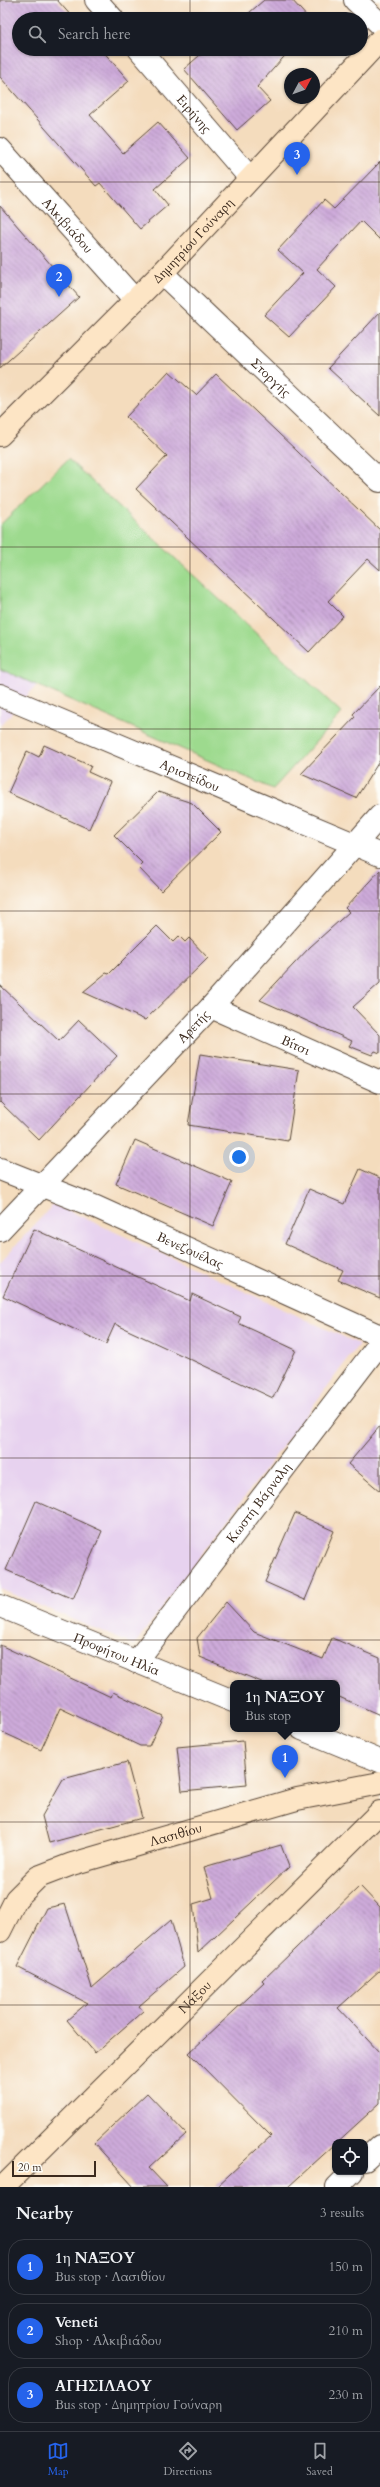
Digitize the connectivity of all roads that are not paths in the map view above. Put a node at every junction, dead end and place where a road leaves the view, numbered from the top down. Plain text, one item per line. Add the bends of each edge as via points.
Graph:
1 (96, 0) edge
2 (354, 0) edge
3 (107, 12) edge
4 (367, 12) edge
5 (368, 13) edge
6 (380, 24) edge
7 (380, 40) edge
8 (368, 53) edge
9 (145, 56) edge
10 (365, 56) edge
11 (0, 149) edge
12 (250, 178) junction
13 (162, 273) junction
14 (135, 300) junction
15 (0, 435) edge
16 (380, 481) edge
17 (0, 695) edge
18 (380, 816) edge
19 (353, 844) junction
20 (380, 855) edge
21 (212, 1007) junction
22 (380, 1082) edge
23 (0, 1169) edge
24 (42, 1187) junction
25 (0, 1230) edge
26 (380, 1336) edge
27 (380, 1342) edge
28 (0, 1606) edge
29 (136, 1662) junction
30 (230, 1700) edge
31 (309, 1732) edge
32 (380, 1761) edge
33 (380, 1783) edge
34 (380, 1812) edge
35 (0, 1931) edge
36 (380, 2146) edge
37 (368, 2157) edge
38 (349, 2175) edge
39 (7, 2183) edge
40 (337, 2187) edge

1 - 3 street
2 - 4 street
5 - 6 street
7 - 8 street, Δημητρίου Γούναρη
9 - 12 street, Ειρήνης
10 - 12 street, Δημητρίου Γούναρη
11 - 14 street, Αλκιβιάδου
12 - 13 street, Δημητρίου Γούναρη
13 - 14 street, Δημητρίου Γούναρη
13 - 16 street, Στοργής
14 - 15 street, Δημητρίου Γούναρη
17 - 19 street, Αριστείδου
18 - 19 street, Αρετής
19 - 20 street, Αριστείδου
19 - 21 street, Αρετής
21 - 22 street, Βίτσι
21 - 24 street, Αρετής
23 - 24 street, Βενεζουέλας
24 - 25 street, Αρετής
24 - 26 street, Βενεζουέλας via 96,1207
27 - 29 street, Κωστή Βάρναλη
28 - 29 street, Προφήτου Ηλία
29 - 30 street, Προφήτου Ηλία
31 - 32 street
33 - 35 street, Λασιθίου via 296,1799 72,1864 38,1878 16,1899
34 - 39 street, Νάξου
36 - 37 street
38 - 40 street

